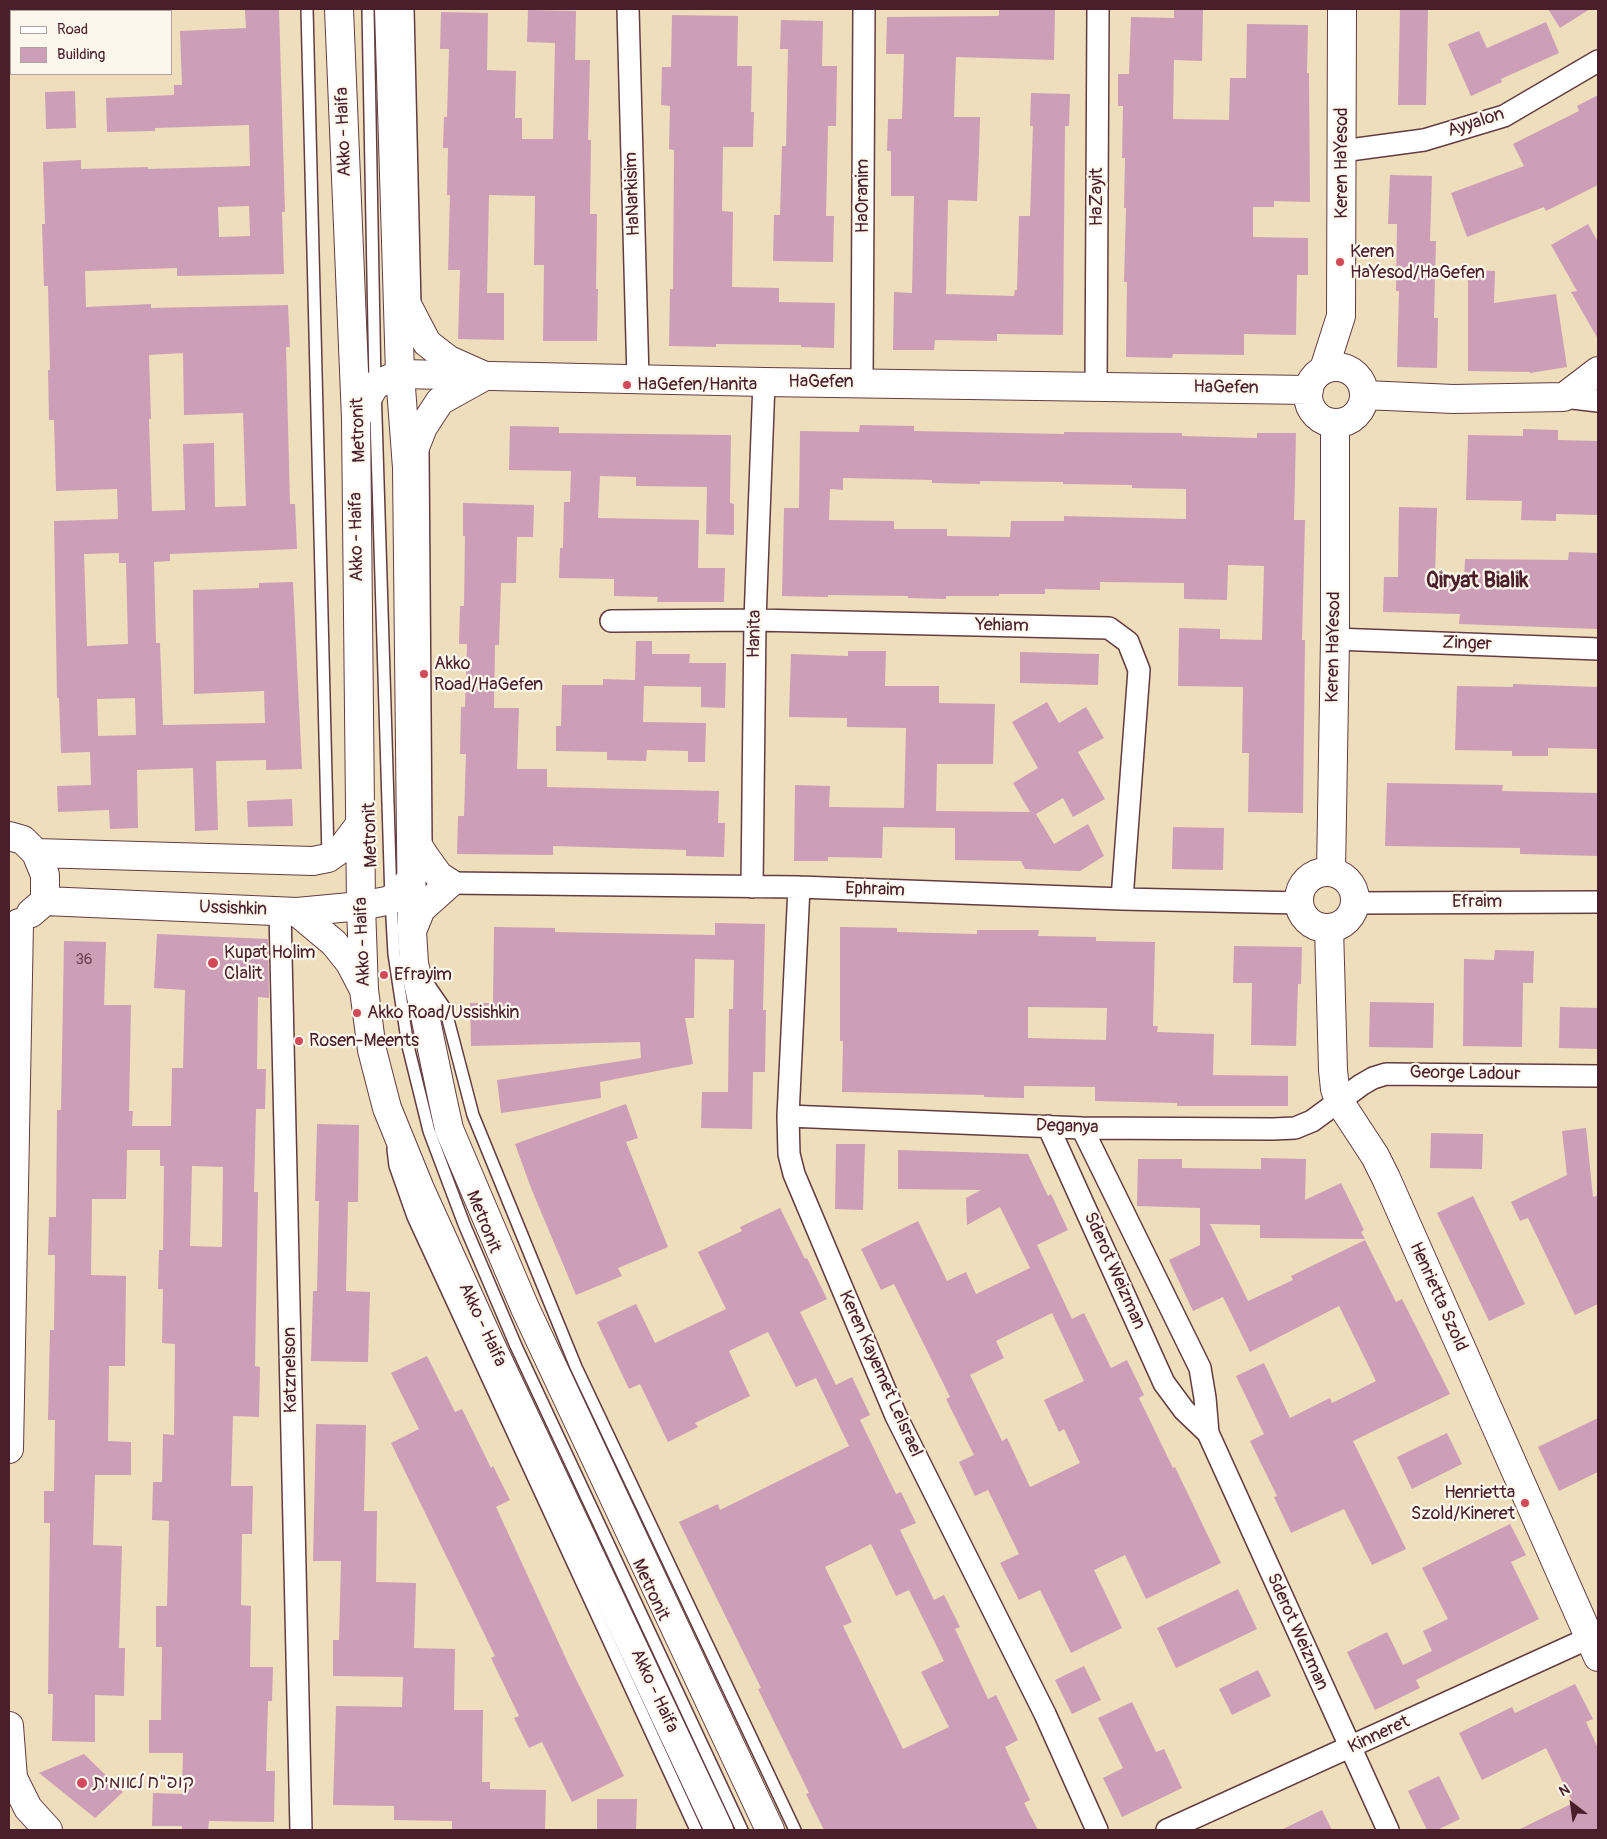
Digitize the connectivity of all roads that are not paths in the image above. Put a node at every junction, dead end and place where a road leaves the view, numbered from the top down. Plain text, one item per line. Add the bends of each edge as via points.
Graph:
1 (307, 9) edge
2 (339, 9) edge
3 (368, 9) edge
4 (389, 9) edge
5 (408, 9) edge
6 (628, 9) edge
7 (864, 9) edge
8 (1098, 9) edge
9 (1342, 9) edge
10 (1598, 61) edge
11 (1342, 151) junction
12 (405, 214) junction
13 (398, 288) junction
14 (1341, 316) junction
15 (416, 323) junction
16 (1598, 371) edge
17 (400, 374) junction
18 (485, 376) junction
19 (638, 379) junction
20 (1316, 380) junction
21 (764, 382) junction
22 (862, 382) junction
23 (1360, 384) junction
24 (375, 385) junction
25 (1096, 386) junction
26 (1564, 397) junction
27 (1598, 401) edge
28 (356, 418) junction
29 (1334, 423) junction
30 (423, 427) junction
31 (407, 468) junction
32 (755, 620) junction
33 (611, 621) dead end
34 (1335, 639) junction
35 (1598, 649) edge
36 (361, 822) junction
37 (9, 836) edge
38 (36, 853) junction
39 (328, 858) junction
40 (418, 869) junction
41 (1331, 872) junction
42 (450, 883) junction
43 (752, 887) junction
44 (799, 887) junction
45 (1122, 899) junction
46 (391, 900) junction
47 (45, 901) junction
48 (1598, 902) edge
49 (1300, 903) junction
50 (1355, 903) junction
51 (361, 906) junction
52 (289, 912) junction
53 (14, 925) edge
54 (1329, 928) junction
55 (412, 931) junction
56 (414, 963) junction
57 (364, 990) junction
58 (1598, 1076) edge
59 (1339, 1101) junction
60 (387, 1108) junction
61 (788, 1116) junction
62 (1048, 1126) junction
63 (1082, 1128) junction
64 (11, 1198) edge
65 (10, 1332) edge
66 (1208, 1433) junction
67 (9, 1450) edge
68 (1594, 1648) edge
69 (9, 1726) edge
70 (1350, 1748) junction
71 (305, 1829) edge
72 (48, 1830) edge
73 (696, 1830) edge
74 (720, 1830) edge
75 (742, 1830) edge
76 (770, 1830) edge
77 (795, 1830) edge
78 (1097, 1830) edge
79 (1168, 1830) edge
80 (1388, 1830) edge

1 - 39 lane
2 - 28 main road, Akko - Haifa
3 - 24 lane, Metronit
4 - 12 main road
5 - 12 lane
6 - 19 street, HaNarkisim
7 - 22 street, HaOranim
8 - 25 street, HaZayit
9 - 11 main road, Keren HaYesod
10 - 11 street, Ayyalon via 1504,116 1424,140
11 - 14 main road, Keren HaYesod
12 - 13 main road
12 - 15 lane
13 - 15 main road
13 - 17 main road
14 - 20 main road, Keren HaYesod
14 - 23 main road, Keren HaYesod via 1353,349
15 - 18 main road via 428,343 449,360
16 - 26 main road
17 - 18 main road, HaGefen
17 - 24 main road, HaGefen
17 - 31 main road
18 - 19 main road, HaGefen
18 - 30 main road via 440,401
19 - 21 main road, HaGefen
20 - 23 main road via 1341,367
20 - 25 main road, HaGefen
20 - 29 main road via 1308,399 1311,408 1317,416
21 - 22 main road, HaGefen
21 - 32 street, Hanita
22 - 25 main road, HaGefen
23 - 26 main road via 1453,399
23 - 29 main road via 1363,404 1359,412 1344,422
24 - 28 main road
24 - 46 lane, Metronit
26 - 27 street
28 - 36 main road, Akko - Haifa
29 - 34 main road, Keren HaYesod
30 - 31 main road
30 - 40 lane
31 - 40 main road via 410,828
32 - 33 street, Yehiam
32 - 43 street, Hanita
32 - 45 street, Yehiam via 1109,628 1128,642 1139,670
34 - 35 street, Zinger
34 - 41 main road, Keren HaYesod
36 - 39 main road via 342,848
36 - 51 main road, Akko - Haifa
37 - 38 main road via 23,840
38 - 39 main road via 313,861
38 - 47 main road via 45,875
40 - 42 main road
40 - 46 main road
40 - 55 main road
41 - 49 main road via 1314,875 1307,880 1300,894
41 - 50 main road via 1352,886
42 - 43 street, Ephraim
42 - 55 main road via 421,910
43 - 44 street, Ephraim
44 - 45 street, Ephraim
44 - 61 street, Keren Kayemet LeIsrael
45 - 49 street, Ephraim
46 - 51 main road, Ussishkin
46 - 75 lane, Metronit via 394,954 408,1046 429,1131 516,1346
47 - 52 main road, Ussishkin
47 - 53 main road
48 - 50 street, Efraim
49 - 54 main road via 1306,918 1320,927
50 - 54 main road via 1346,920
51 - 52 main road, Ussishkin
51 - 57 main road, Akko - Haifa
52 - 57 main road via 334,943 350,963
52 - 71 street, Katznelson
53 - 64 main road
54 - 59 main road, Henrietta Szold via 1334,1089
55 - 56 main road
56 - 76 main road via 449,1130 525,1308
56 - 77 lane via 445,1008 472,1115 576,1368
57 - 60 main road, Akko - Haifa via 372,1050
58 - 59 street, George Ladour via 1386,1074 1361,1085
59 - 63 street, Deganya via 1312,1121 1295,1128
59 - 68 main road, Henrietta Szold via 1386,1178
60 - 73 lane via 395,1166 413,1217
60 - 74 main road, Akko - Haifa via 481,1323
61 - 62 street, Deganya
61 - 78 street, Keren Kayemet LeIsrael via 789,1154 794,1174 896,1416 1045,1714
62 - 63 street, Deganya
62 - 66 street, Sderot Weizman via 1164,1383 1184,1410
63 - 66 street, Sderot Weizman via 1200,1368
64 - 65 main road
65 - 67 main road
66 - 70 street, Sderot Weizman
68 - 70 street, Kinneret
69 - 72 main road via 13,1778 28,1808
70 - 79 street, Kinneret
70 - 80 street, Sderot Weizman

